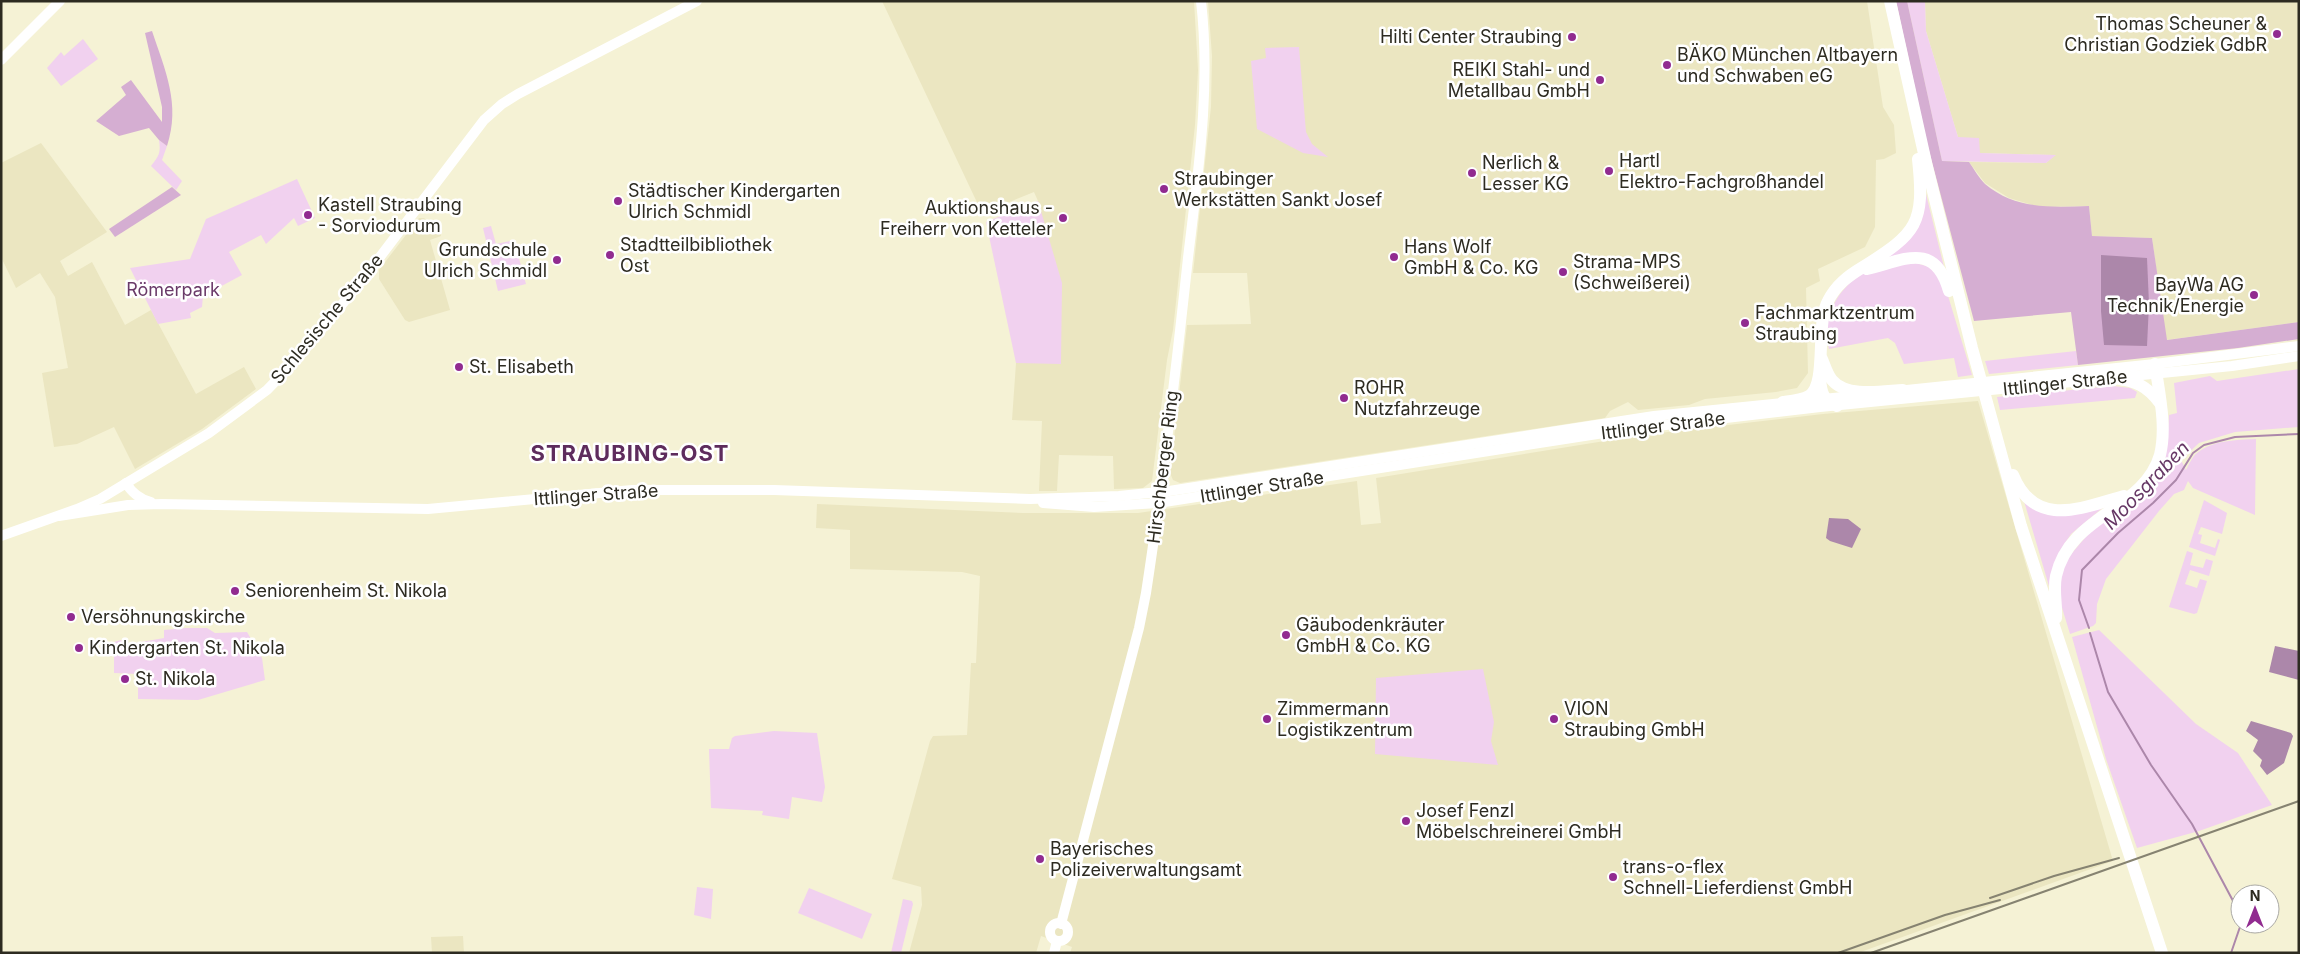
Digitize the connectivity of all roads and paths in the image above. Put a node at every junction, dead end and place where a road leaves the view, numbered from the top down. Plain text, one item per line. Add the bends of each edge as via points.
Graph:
1 (60, 1) edge
2 (698, 1) edge
3 (1201, 1) edge
4 (1890, 1) edge
5 (1, 60) edge
6 (1912, 104) junction
7 (1855, 272) junction
8 (2299, 346) edge
9 (1974, 353) junction
10 (2299, 356) edge
11 (2155, 369) junction
12 (1823, 372) junction
13 (2115, 378) junction
14 (1903, 390) junction
15 (1783, 402) junction
16 (1828, 403) junction
17 (2160, 403) junction
18 (1991, 415) junction
19 (126, 483) junction
20 (1160, 492) junction
21 (2132, 494) junction
22 (1030, 499) junction
23 (1158, 503) junction
24 (162, 504) junction
25 (77, 509) joint
26 (59, 516) junction
27 (1, 536) edge
28 (2056, 628) junction
29 (1054, 953) edge
30 (2162, 953) edge

1 - 5 street
2 - 19 street, Schlesische Straße via 518,94 494,110 367,274 278,380 209,433
3 - 20 street, Hirschberger Ring via 1205,74 1202,127
4 - 6 highway
6 - 7 highway via 1920,184 1917,215 1912,227 1896,246
6 - 9 highway
7 - 9 highway via 1910,258 1935,263 1945,275 1961,331
7 - 12 highway via 1834,290 1826,303 1821,320
8 - 11 street, Ittlinger Straße
9 - 18 highway
10 - 11 street, Ittlinger Straße
11 - 13 street, Ittlinger Straße
11 - 14 street, Ittlinger Straße
11 - 17 highway
12 - 14 highway via 1840,387 1850,390
12 - 15 highway via 1811,394
12 - 16 highway via 1821,392
13 - 16 street, Ittlinger Straße
13 - 17 highway via 2141,384
14 - 16 street, Ittlinger Straße
15 - 16 street, Ittlinger Straße
15 - 20 street, Ittlinger Straße via 1654,416
16 - 23 street, Ittlinger Straße via 1623,430
17 - 21 highway via 2159,457 2144,482
18 - 21 highway via 2017,487 2031,503 2047,510 2062,511
18 - 28 highway via 2021,526
19 - 24 street, Ittlinger Straße via 142,500
19 - 25 street, Schlesische Straße
20 - 22 street, Ittlinger Straße
20 - 23 street, Hirschberger Ring
21 - 28 highway via 2085,528 2070,544 2056,578
22 - 23 street, Ittlinger Straße via 1094,507
22 - 24 street, Ittlinger Straße via 703,489 610,490 428,509
23 - 29 street, Hirschberger Ring via 1139,628 1061,924 1068,934 1062,941 1057,941
24 - 26 street, Ittlinger Straße via 128,505
25 - 26 street, Ittlinger Straße
26 - 27 street, Ittlinger Straße
28 - 30 highway

